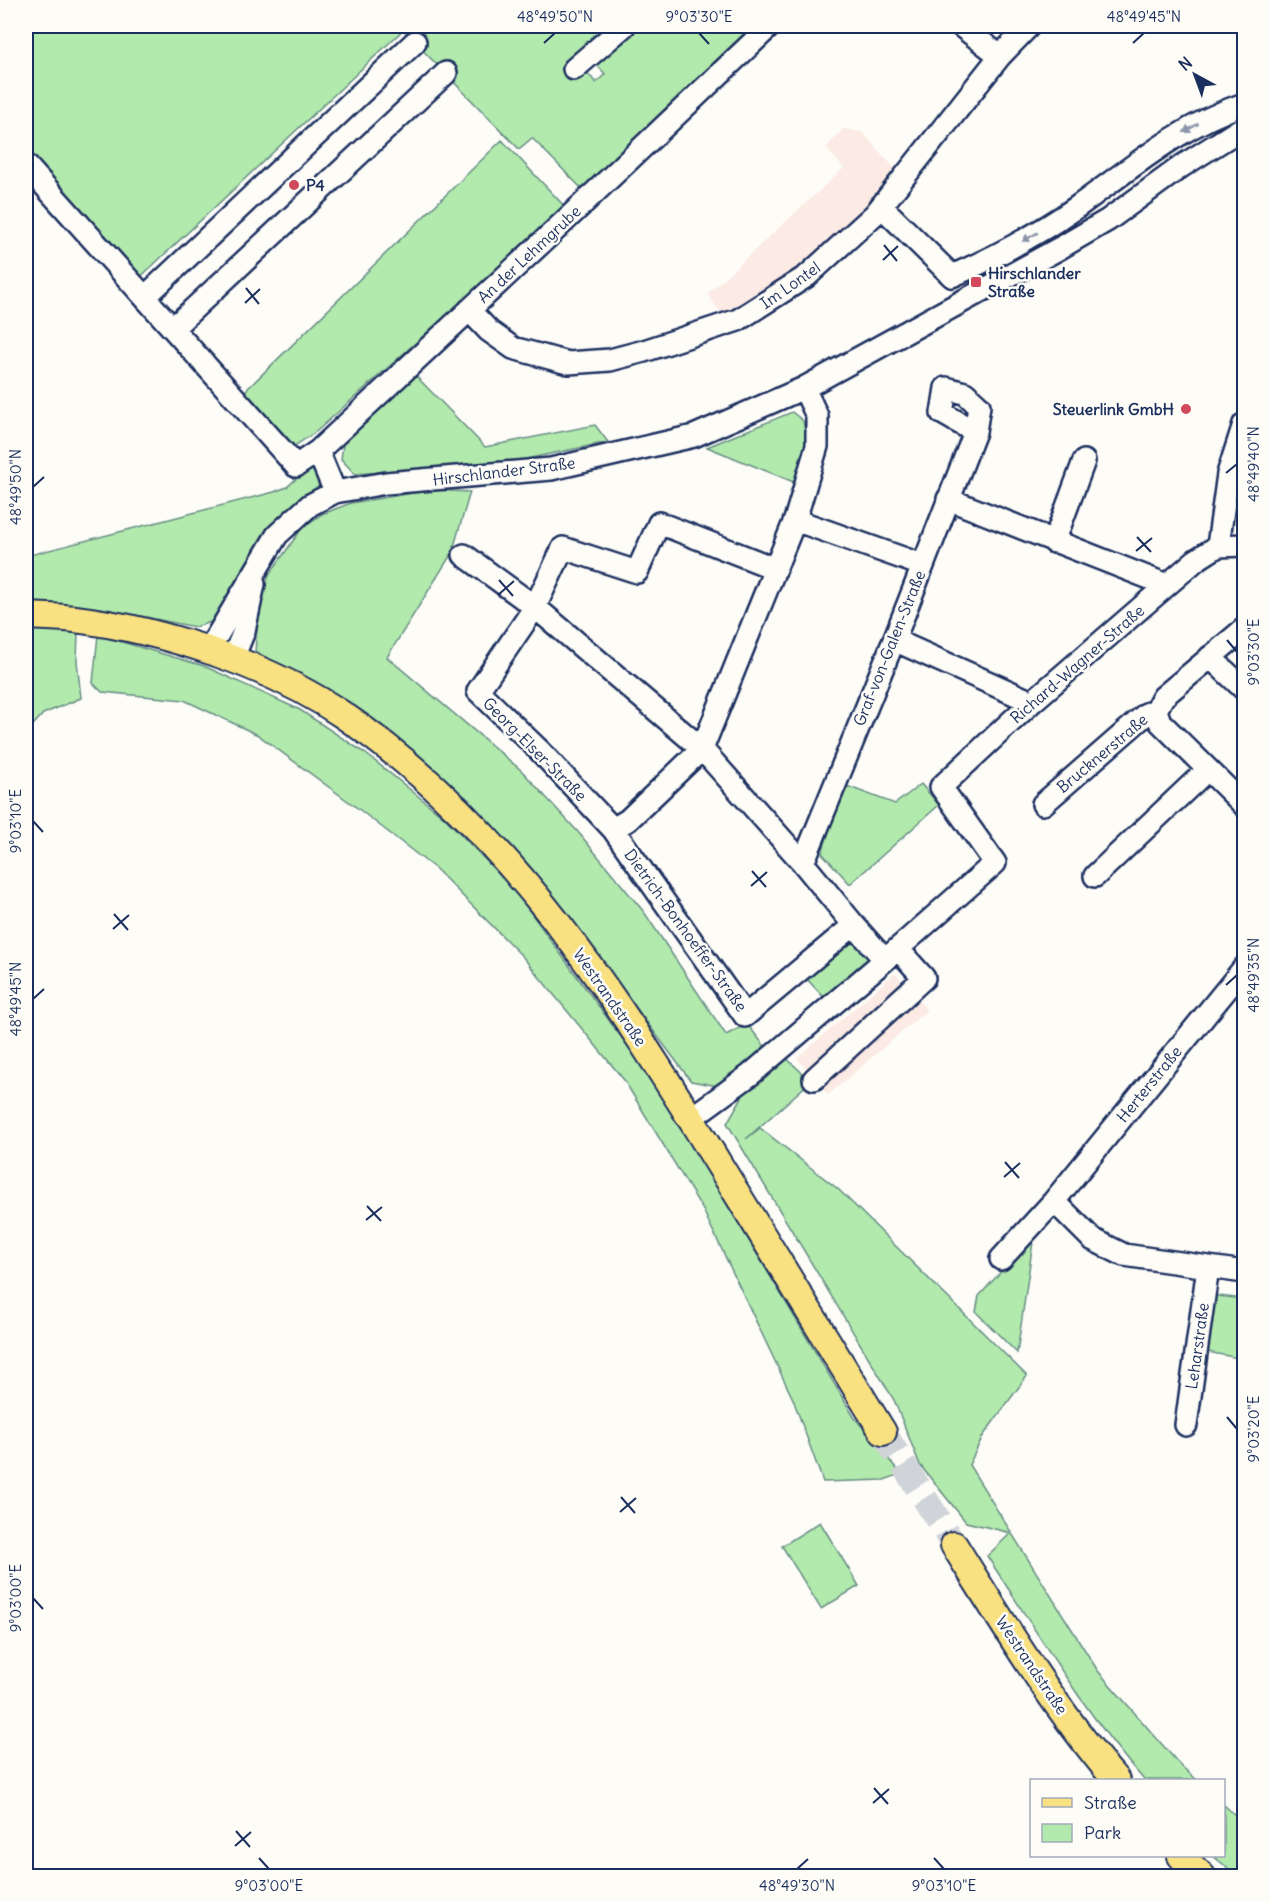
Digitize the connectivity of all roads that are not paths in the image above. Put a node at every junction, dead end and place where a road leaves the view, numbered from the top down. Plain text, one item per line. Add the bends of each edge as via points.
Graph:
1 (624, 26) edge
2 (770, 26) edge
3 (962, 26) edge
4 (1029, 26) edge
5 (415, 42) dead end
6 (1000, 56) junction
7 (574, 69) dead end
8 (446, 73) dead end
9 (1245, 104) edge
10 (1245, 127) edge
11 (26, 165) edge
12 (881, 206) junction
13 (145, 297) junction
14 (469, 310) junction
15 (173, 328) junction
16 (804, 388) junction
17 (1245, 424) edge
18 (975, 432) dead end
19 (318, 451) junction
20 (1084, 461) dead end
21 (335, 492) junction
22 (948, 499) junction
23 (795, 520) junction
24 (1054, 542) junction
25 (1245, 545) edge
26 (1218, 546) junction
27 (464, 555) dead end
28 (922, 565) junction
29 (776, 569) junction
30 (256, 572) junction
31 (1167, 585) junction
32 (535, 607) junction
33 (26, 616) edge
34 (1245, 629) edge
35 (894, 640) junction
36 (208, 651) junction
37 (1210, 657) junction
38 (233, 658) junction
39 (1245, 689) edge
40 (1032, 702) junction
41 (1156, 710) junction
42 (702, 749) junction
43 (1207, 770) junction
44 (1043, 804) dead end
45 (1245, 805) edge
46 (613, 829) junction
47 (803, 863) junction
48 (1095, 876) dead end
49 (854, 925) junction
50 (892, 955) junction
51 (1245, 968) edge
52 (814, 1079) dead end
53 (691, 1118) junction
54 (1054, 1201) junction
55 (1001, 1259) dead end
56 (1208, 1267) junction
57 (1245, 1272) edge
58 (1186, 1425) dead end
59 (884, 1432) tunnel mouth
60 (954, 1545) tunnel mouth
61 (1115, 1779) edge
62 (1182, 1857) edge
63 (1202, 1876) edge

1 - 7 street
2 - 14 street, An der Lehmgrube
3 - 6 street
4 - 6 street, Im Lontel
5 - 13 street
6 - 12 street, Im Lontel
8 - 15 street
9 -> 12 street via 1192,127 1040,231 952,276
10 - 16 street, Hirschlander Straße via 1182,166 1108,220
11 - 13 street
12 - 14 street, Im Lontel via 807,276 738,320 621,357 568,363 513,348
13 - 15 street
14 - 19 street, An der Lehmgrube
15 - 19 street, An der Lehmgrube via 296,466
16 - 21 street, Hirschlander Straße via 694,436 551,469 386,483
16 - 23 street via 817,417 817,446
17 - 26 street via 1228,474
18 - 22 street, Graf-von-Galen-Straße
19 - 21 street
20 - 24 street
21 - 30 street, Hirschlander Straße via 310,506 277,535
22 - 24 street
22 - 28 street, Graf-von-Galen-Straße
23 - 28 street
23 - 29 street
24 - 31 street
25 - 26 street
26 - 31 street, Richard-Wagner-Straße
27 - 32 street
28 - 35 street, Graf-von-Galen-Straße
29 - 32 street via 659,524 637,572 563,548
29 - 42 street
30 - 36 street, Hirschlander Straße
30 - 38 street, Hirschlander Straße via 249,613
31 - 40 street, Richard-Wagner-Straße
32 - 42 street
32 - 46 street, Georg-Elser-Straße via 478,691
33 - 36 main road, Westrandstraße via 75,619 159,635
34 - 37 street
35 - 40 street
35 - 47 street, Graf-von-Galen-Straße
36 - 38 main road, Westrandstraße
37 - 39 street
37 - 41 street via 1163,697
38 - 53 main road, Westrandstraße via 343,715 412,767 457,808 550,912
40 - 50 street, Richard-Wagner-Straße via 941,787 995,863
41 - 43 street, Brucknerstraße via 1160,722
41 - 44 street, Brucknerstraße via 1146,714
42 - 46 street via 628,820
42 - 47 street
43 - 45 street, Brucknerstraße
43 - 48 street
46 - 49 street, Dietrich-Bonhoeffer-Straße via 745,1016
47 - 49 street
49 - 50 street
50 - 52 street via 924,978
50 - 53 street via 750,1075
51 - 54 street, Herterstraße
53 - 59 main road, Westrandstraße
54 - 55 street
54 - 56 street via 1092,1239 1124,1255
56 - 57 street
56 - 58 street, Leharstraße
60 - 61 main road, Westrandstraße via 1044,1684
62 - 63 main road

